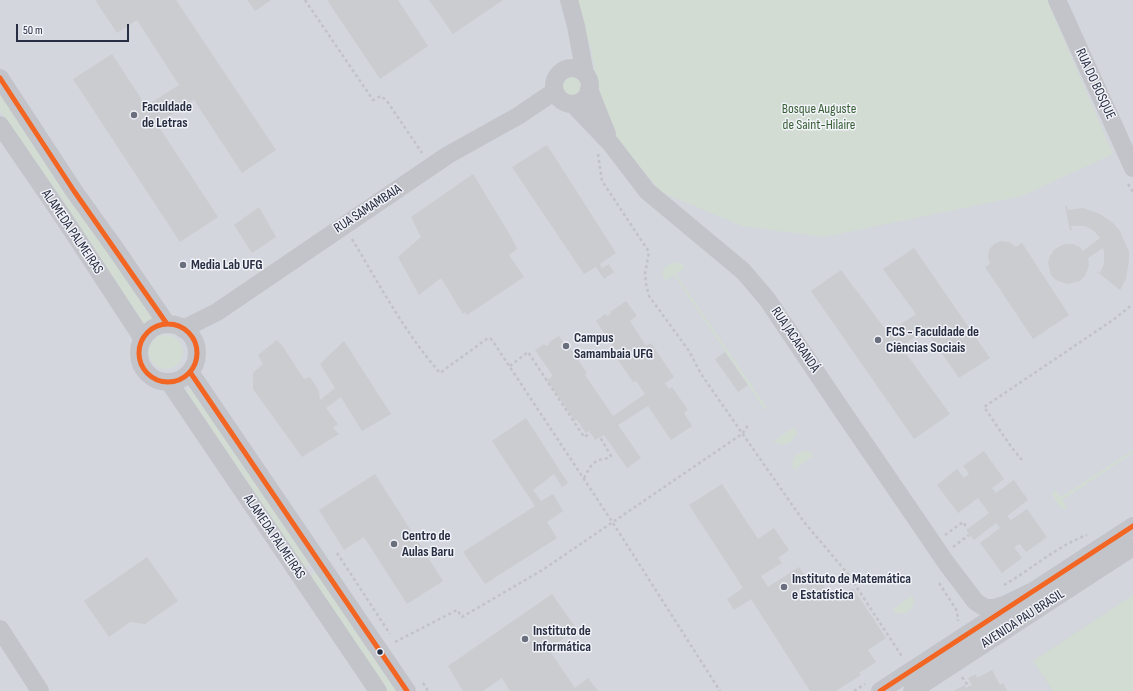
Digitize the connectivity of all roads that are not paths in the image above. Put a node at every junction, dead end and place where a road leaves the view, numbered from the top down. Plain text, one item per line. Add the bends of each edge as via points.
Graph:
1 (569, 0) edge
2 (1057, 0) edge
3 (581, 77) junction
4 (0, 78) edge
5 (555, 91) junction
6 (573, 104) junction
7 (0, 125) edge
8 (604, 149) junction
9 (1133, 168) edge
10 (175, 327) junction
11 (143, 340) junction
12 (190, 372) junction
13 (169, 382) junction
14 (1133, 526) edge
15 (1133, 547) edge
16 (952, 557) junction
17 (1031, 592) junction
18 (0, 629) edge
19 (960, 631) junction
20 (414, 685) edge
21 (873, 687) edge
22 (40, 691) edge
23 (378, 691) edge
24 (912, 691) edge

1 - 3 street via 576,26
2 - 9 street, RUA DO BOSQUE
3 - 5 street via 558,74 555,79
3 - 6 street via 584,99
3 - 8 street
4 - 10 street, ALAMEDA PALMEIRAS via 74,191
5 - 6 street via 562,100
5 - 10 street, RUA SAMAMBAIA via 518,116 448,155 217,312
6 - 8 street
7 - 11 street, ALAMEDA PALMEIRAS
8 - 16 street, RUA JACARANDÁ via 647,190 743,271 767,299 840,409
10 - 11 street via 154,328
10 - 12 street via 192,338 196,346 195,364
11 - 13 street via 139,356 146,372 152,378
12 - 13 street via 177,381
12 - 20 street, ALAMEDA PALMEIRAS
13 - 23 street, ALAMEDA PALMEIRAS
14 - 17 street, AVENIDA PAU BRASIL
15 - 24 street, AVENIDA PAU BRASIL
16 - 17 street via 975,601 985,607 998,606
16 - 19 street via 973,614 972,623
17 - 19 street, AVENIDA PAU BRASIL
18 - 22 street
19 - 21 street, AVENIDA PAU BRASIL

